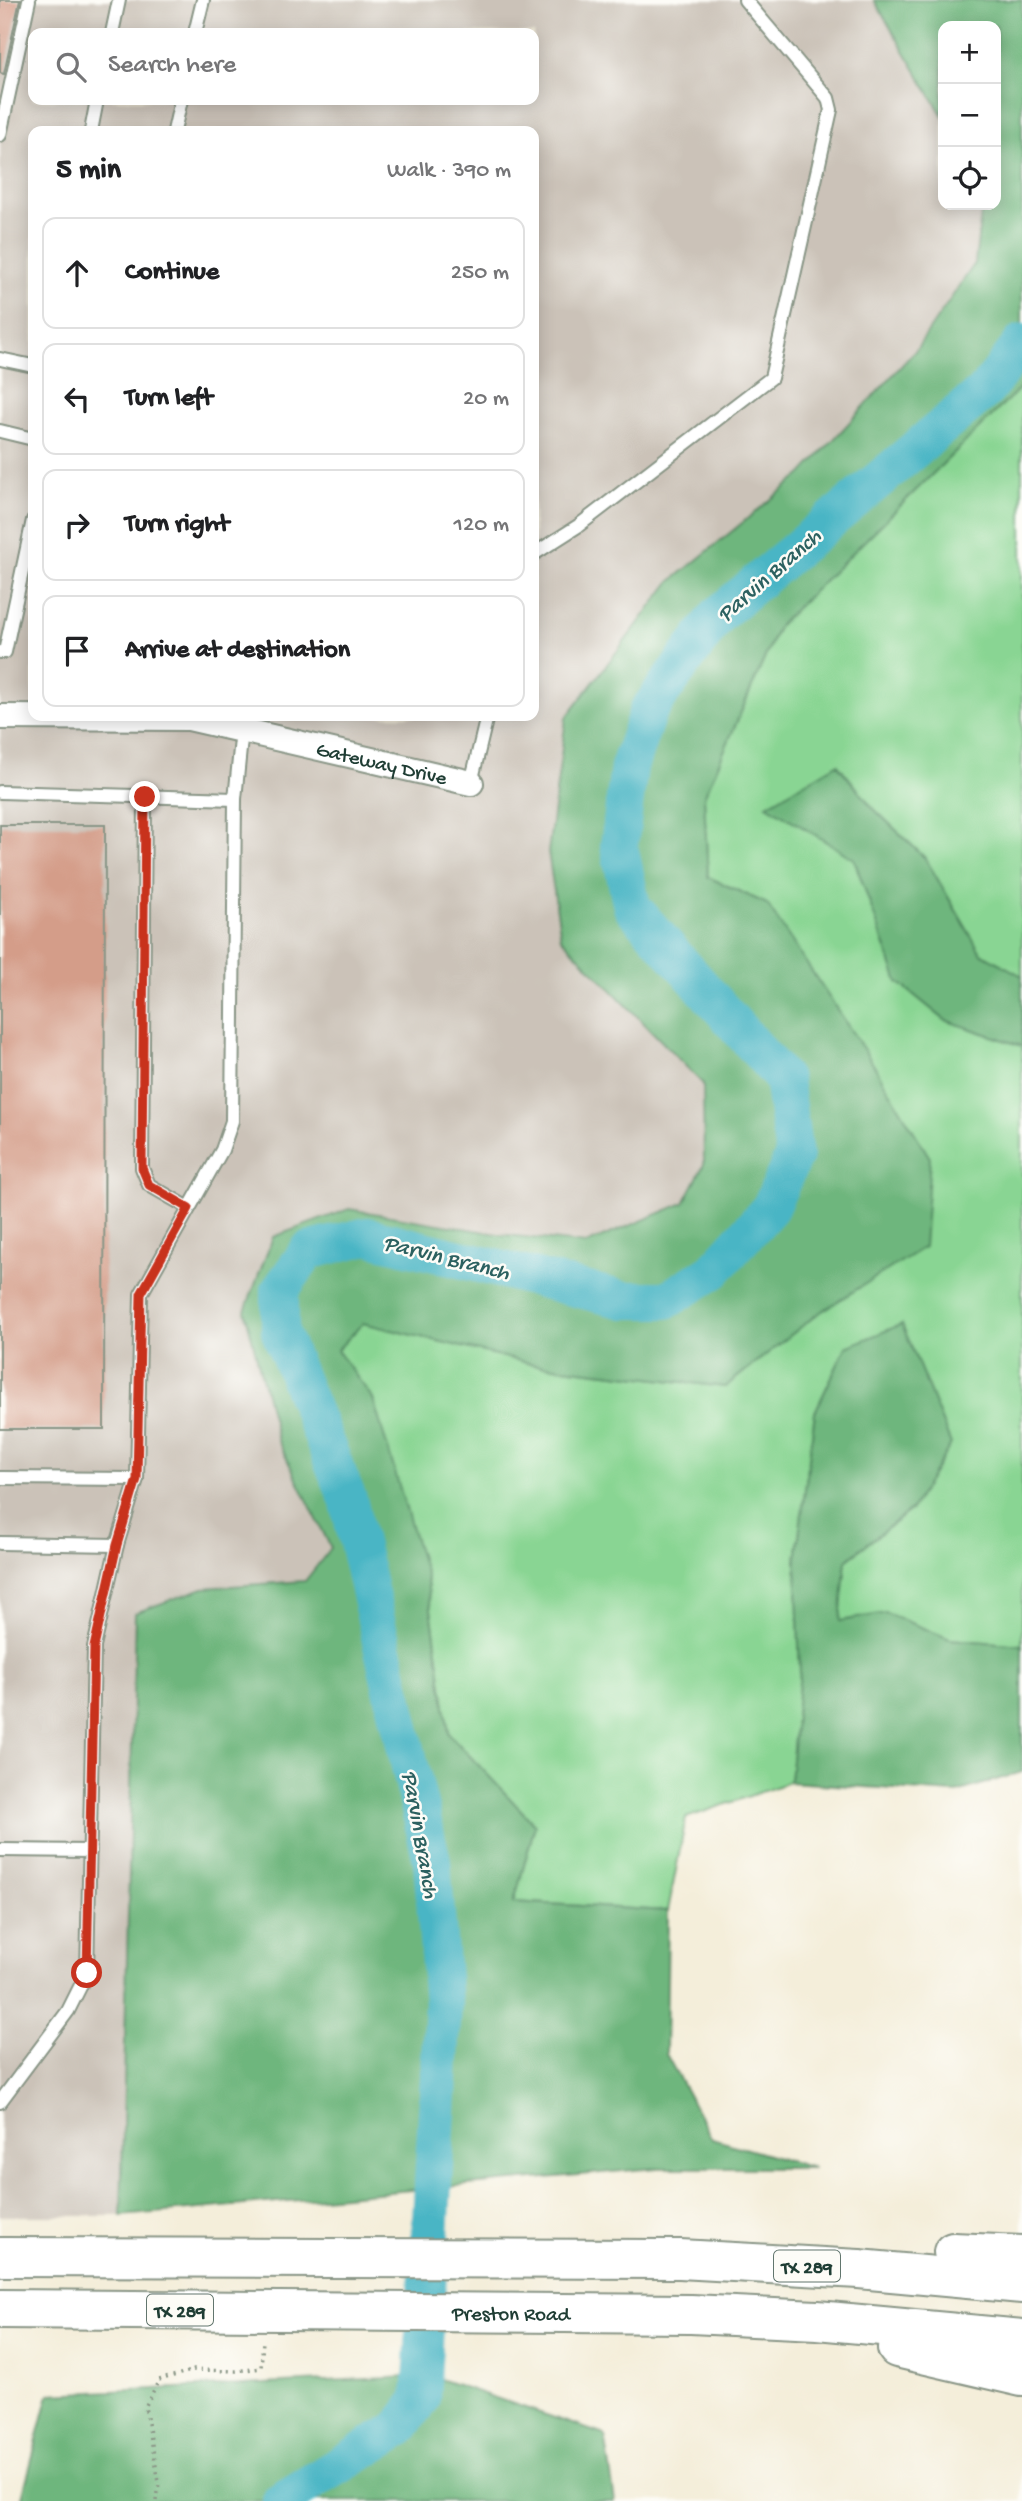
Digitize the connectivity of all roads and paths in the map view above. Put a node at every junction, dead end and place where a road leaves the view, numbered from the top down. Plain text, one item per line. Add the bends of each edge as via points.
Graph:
1 (29, 0) edge
2 (119, 0) edge
3 (203, 0) edge
4 (745, 0) edge
5 (112, 28) edge
6 (196, 28) edge
7 (96, 105) edge
8 (180, 105) edge
9 (92, 126) edge
10 (175, 126) edge
11 (0, 135) edge
12 (0, 359) edge
13 (28, 365) edge
14 (0, 431) edge
15 (28, 438) edge
16 (28, 544) edge
17 (539, 551) edge
18 (0, 652) edge
19 (0, 717) edge
20 (28, 717) edge
21 (205, 721) edge
22 (486, 721) edge
23 (242, 728) junction
24 (471, 783) joint
25 (0, 792) edge
26 (145, 797) junction
27 (235, 799) junction
28 (189, 1208) junction
29 (0, 1478) edge
30 (137, 1479) junction
31 (0, 1543) edge
32 (117, 1545) junction
33 (0, 1850) edge
34 (90, 1851) junction
35 (0, 2102) edge
36 (1022, 2255) edge
37 (0, 2257) edge
38 (592, 2258) junction
39 (1022, 2284) edge
40 (0, 2309) edge
41 (624, 2312) junction
42 (1022, 2339) edge
43 (263, 2340) dead end
44 (1022, 2377) edge
45 (157, 2501) edge

1 - 11 lane
2 - 5 lane
3 - 6 lane
4 - 17 lane via 828,98 831,110 771,378
7 - 9 lane
8 - 10 lane
12 - 13 lane
14 - 15 lane
16 - 18 lane via 5,652
19 - 20 street, Gateway Drive
21 - 23 street, Gateway Drive
22 - 24 lane
23 - 24 street, Gateway Drive
23 - 27 lane
25 - 26 lane
26 - 27 lane
26 - 28 lane via 142,1168 149,1185
27 - 28 lane via 233,1121
28 - 30 lane via 141,1294
29 - 30 lane
30 - 32 lane
31 - 32 lane
32 - 34 lane via 94,1647
33 - 34 lane
34 - 35 lane via 87,1973 68,2011
36 - 38 main road via 754,2240 695,2243
37 - 38 main road, TX 289
38 - 39 main road, TX 289 via 859,2269
40 - 41 main road, Preston Road / TX 289
41 - 42 main road, Preston Road / TX 289 via 817,2320
41 - 44 main road via 815,2333
43 - 45 path via 261,2368 194,2370 159,2380 145,2407 159,2482

